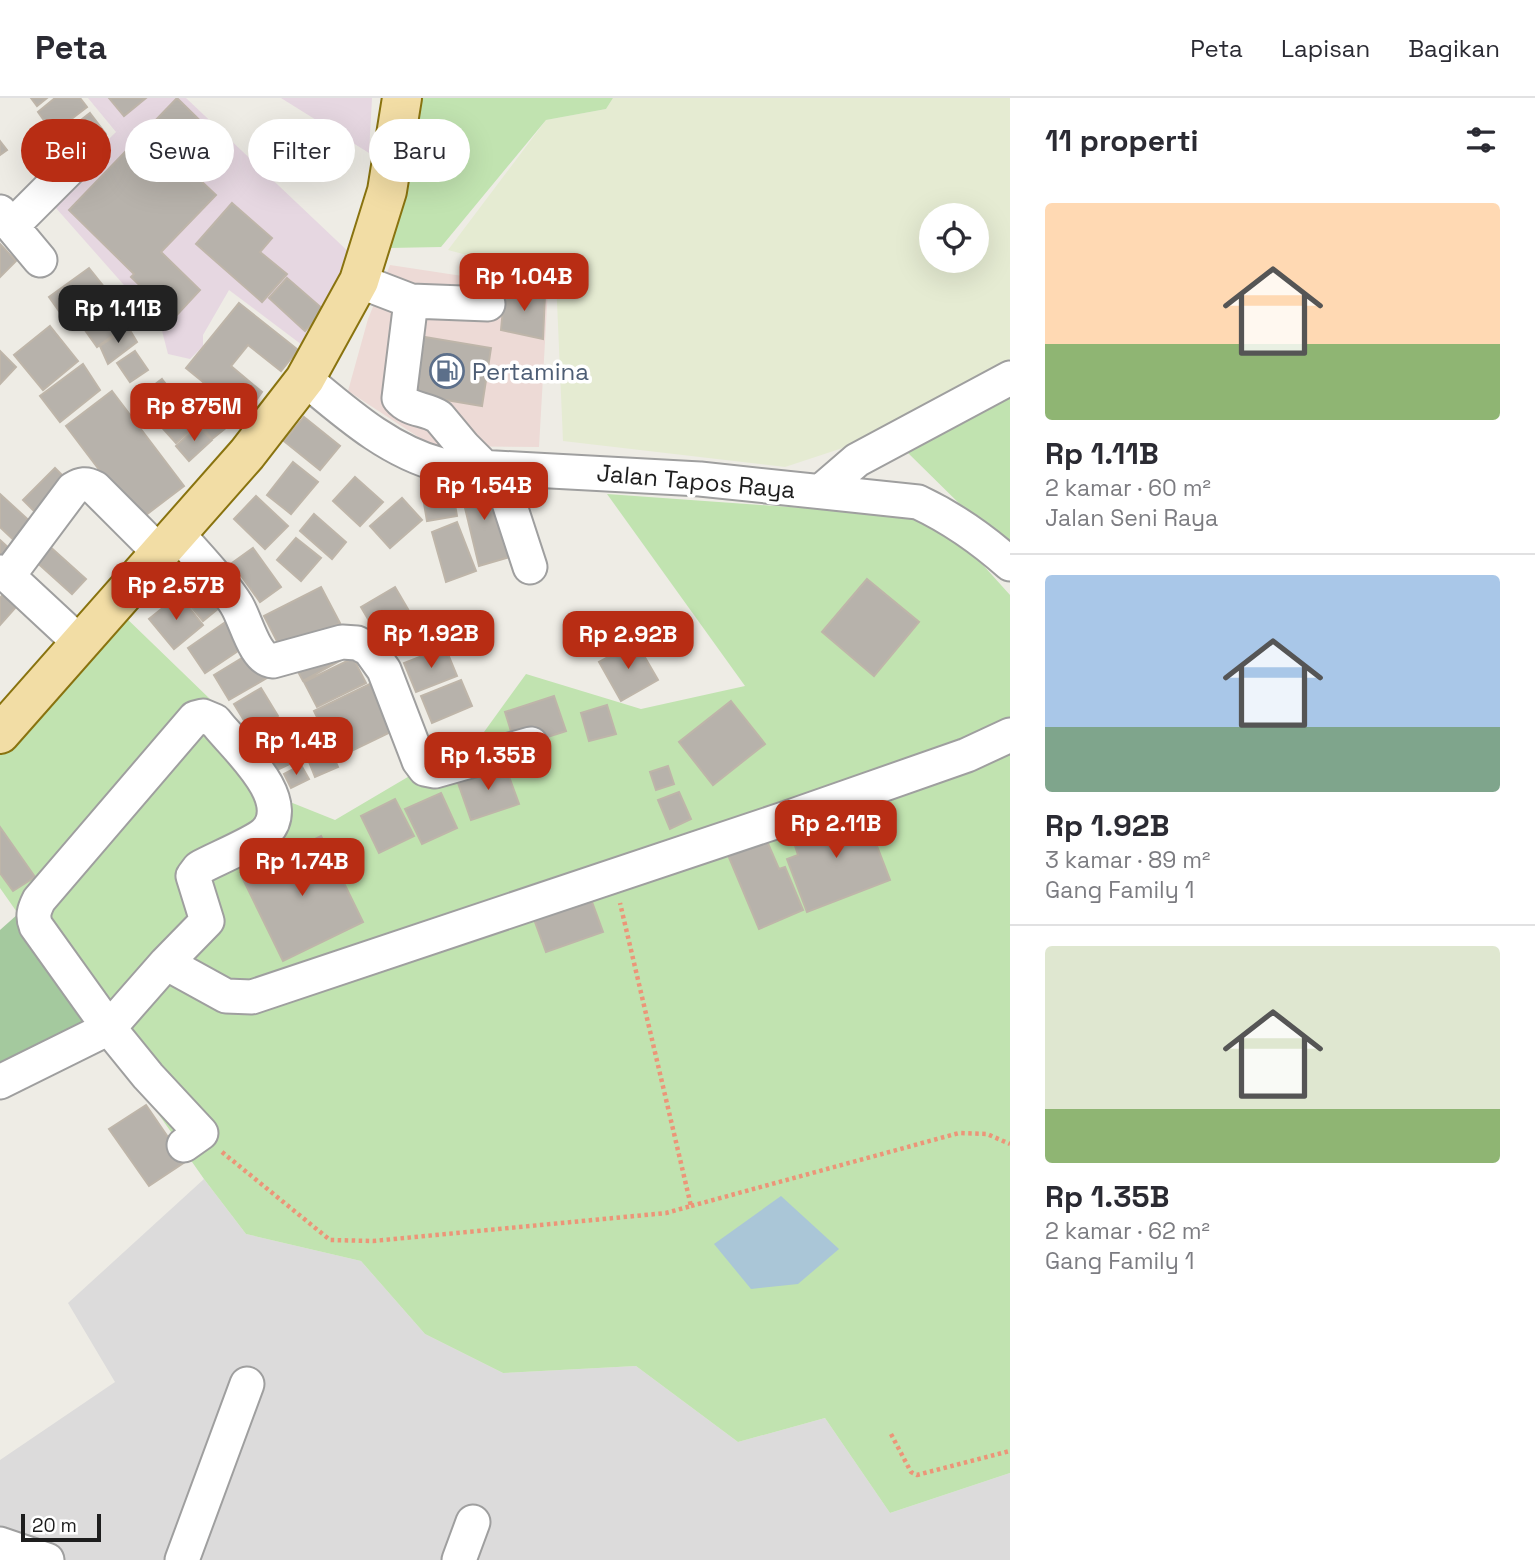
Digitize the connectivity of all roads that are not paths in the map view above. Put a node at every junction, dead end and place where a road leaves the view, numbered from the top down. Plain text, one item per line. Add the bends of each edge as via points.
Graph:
1 (402, 98) edge
2 (53, 182) edge
3 (6, 219) edge
4 (40, 260) dead end
5 (359, 281) junction
6 (411, 301) junction
7 (488, 304) dead end
8 (1010, 378) edge
9 (305, 379) junction
10 (491, 468) junction
11 (821, 491) junction
12 (168, 542) junction
13 (1010, 564) edge
14 (530, 568) dead end
15 (4, 574) edge
16 (79, 642) junction
17 (0, 734) edge
18 (1010, 736) edge
19 (531, 744) dead end
20 (166, 963) junction
21 (109, 1028) junction
22 (0, 1082) edge
23 (193, 1139) road end
24 (247, 1384) dead end
25 (473, 1522) dead end
26 (0, 1544) edge
27 (47, 1560) edge
28 (183, 1560) edge
29 (459, 1560) edge

1 - 5 main road via 387,191
2 - 3 street
3 - 4 street
5 - 6 street
5 - 9 main road
6 - 7 street
6 - 10 street via 399,398 406,406 439,416 464,447
8 - 11 street via 857,460
9 - 10 street, Jalan Tapos Raya via 354,420 418,460 440,466
9 - 12 main road via 247,454
10 - 11 street, Jalan Tapos Raya
10 - 14 street
11 - 13 street, Jalan Tapos Raya via 918,502 985,542
12 - 15 street via 89,484 80,485
12 - 16 main road
12 - 19 street via 236,603 266,660 273,662 342,642 369,649 384,670 425,768 435,771
15 - 16 street
16 - 17 main road
18 - 20 street via 787,818 252,997 226,996
20 - 21 street
20 - 21 street via 207,921 193,876 199,868 265,833 274,821 271,789 215,721 203,716 195,718 34,911 36,926
21 - 22 street
21 - 23 street
24 - 28 street
25 - 29 street
26 - 27 street

